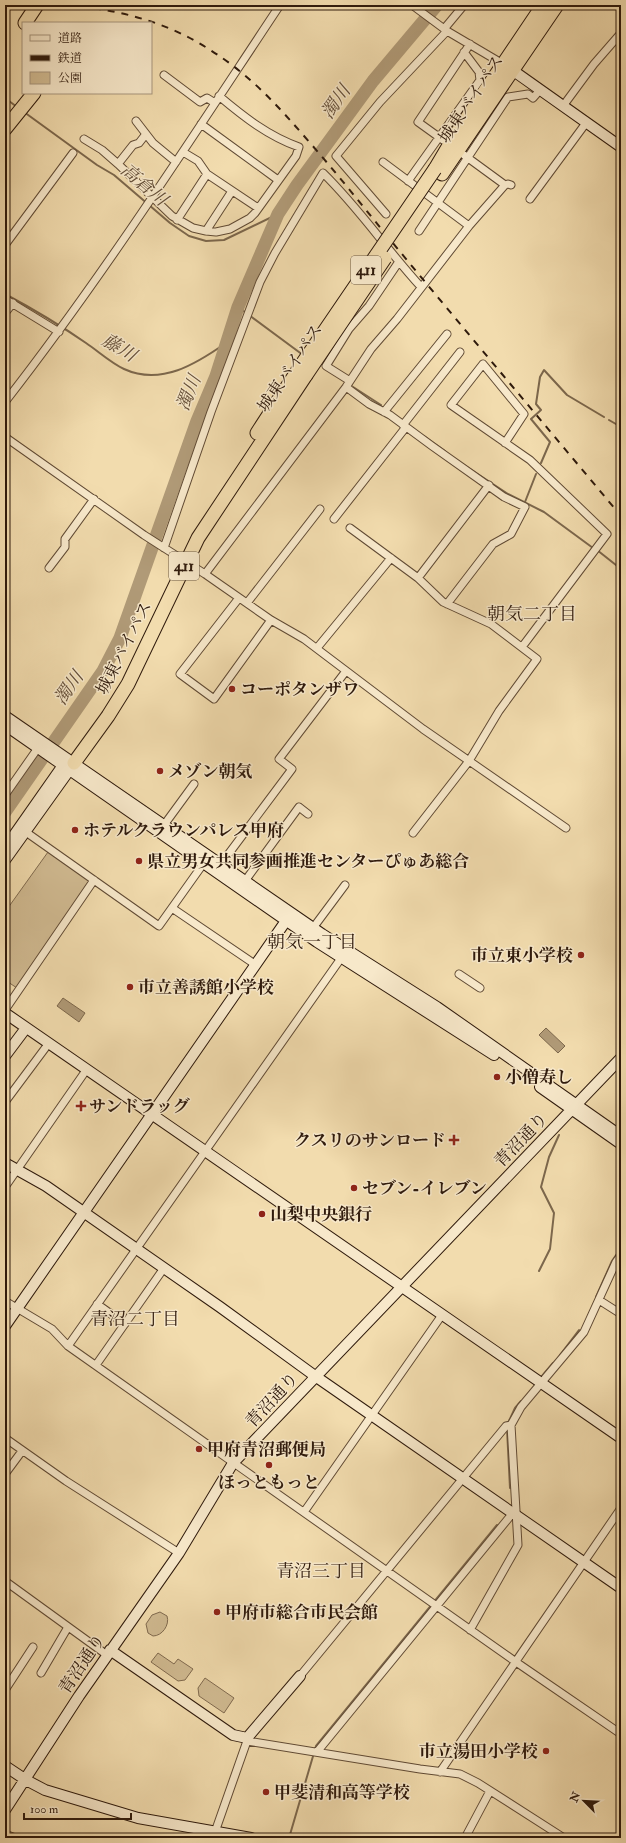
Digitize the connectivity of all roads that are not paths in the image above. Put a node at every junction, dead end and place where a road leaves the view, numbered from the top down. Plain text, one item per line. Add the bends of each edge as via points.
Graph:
1 (37, 5) edge
2 (280, 5) edge
3 (412, 5) edge
4 (464, 5) edge
5 (543, 5) edge
6 (557, 5) edge
7 (26, 22) edge
8 (444, 29) junction
9 (621, 33) edge
10 (470, 44) junction
11 (464, 52) junction
12 (508, 67) junction
13 (164, 75) dead end
14 (540, 90) junction
15 (33, 94) edge
16 (217, 99) junction
17 (563, 106) junction
18 (136, 120) dead end
19 (586, 122) junction
20 (201, 124) junction
21 (5, 129) edge
22 (146, 134) junction
23 (84, 139) dead end
24 (441, 139) junction
25 (621, 147) edge
26 (182, 152) junction
27 (73, 153) dead end
28 (466, 156) junction
29 (176, 162) junction
30 (383, 162) dead end
31 (118, 164) junction
32 (207, 174) junction
33 (278, 180) junction
34 (408, 181) junction
35 (232, 191) junction
36 (152, 198) junction
37 (530, 199) dead end
38 (438, 203) junction
39 (258, 208) junction
40 (386, 214) dead end
41 (177, 220) junction
42 (469, 226) junction
43 (206, 231) junction
44 (419, 231) dead end
45 (5, 245) edge
46 (398, 263) junction
47 (421, 287) junction
48 (5, 299) edge
49 (12, 303) junction
50 (5, 313) edge
51 (59, 332) junction
52 (447, 334) dead end
53 (460, 352) dead end
54 (348, 384) junction
55 (5, 402) edge
56 (384, 412) junction
57 (404, 426) junction
58 (5, 437) edge
59 (506, 443) junction
60 (489, 485) junction
61 (94, 500) junction
62 (320, 509) dead end
63 (334, 519) dead end
64 (350, 528) dead end
65 (164, 548) junction
66 (391, 558) junction
67 (182, 559) junction
68 (49, 568) dead end
69 (205, 574) junction
70 (418, 578) junction
71 (239, 598) junction
72 (247, 604) junction
73 (447, 604) junction
74 (271, 620) junction
75 (522, 647) junction
76 (317, 648) junction
77 (346, 671) junction
78 (5, 716) edge
79 (5, 725) edge
80 (41, 745) junction
81 (65, 761) junction
82 (469, 761) junction
83 (194, 784) dead end
84 (5, 795) edge
85 (308, 814) dead end
86 (164, 825) junction
87 (566, 828) dead end
88 (22, 830) junction
89 (413, 833) dead end
90 (5, 848) edge
91 (5, 860) edge
92 (206, 860) junction
93 (221, 864) junction
94 (94, 880) junction
95 (245, 881) junction
96 (345, 885) dead end
97 (172, 908) junction
98 (289, 917) junction
99 (313, 928) junction
100 (344, 954) junction
101 (256, 965) junction
102 (459, 974) dead end
103 (480, 988) dead end
104 (5, 1010) edge
105 (5, 1013) edge
106 (26, 1028) junction
107 (49, 1043) junction
108 (5, 1056) edge
109 (621, 1058) edge
110 (87, 1069) junction
111 (5, 1102) edge
112 (574, 1107) junction
113 (152, 1114) junction
114 (621, 1136) edge
115 (621, 1144) edge
116 (206, 1151) junction
117 (5, 1163) edge
118 (16, 1171) junction
119 (5, 1186) edge
120 (84, 1212) junction
121 (136, 1249) junction
122 (621, 1255) edge
123 (164, 1268) junction
124 (402, 1286) junction
125 (599, 1300) junction
126 (5, 1301) edge
127 (97, 1304) junction
128 (17, 1308) junction
129 (621, 1314) edge
130 (442, 1315) junction
131 (125, 1324) junction
132 (5, 1326) edge
133 (68, 1346) junction
134 (96, 1365) junction
135 (316, 1376) junction
136 (541, 1382) junction
137 (371, 1415) junction
138 (509, 1426) junction
139 (621, 1438) edge
140 (6, 1439) edge
141 (22, 1450) junction
142 (233, 1463) junction
143 (5, 1474) edge
144 (462, 1479) junction
145 (621, 1508) edge
146 (304, 1512) junction
147 (514, 1515) junction
148 (179, 1553) junction
149 (584, 1562) junction
150 (387, 1571) junction
151 (5, 1582) edge
152 (621, 1588) edge
153 (434, 1604) junction
154 (68, 1627) junction
155 (470, 1630) junction
156 (33, 1647) dead end
157 (108, 1653) junction
158 (516, 1662) junction
159 (40, 1673) dead end
160 (300, 1676) joint
161 (5, 1690) edge
162 (620, 1730) edge
163 (247, 1740) junction
164 (314, 1752) junction
165 (5, 1766) edge
166 (440, 1772) junction
167 (26, 1780) junction
168 (490, 1791) junction
169 (5, 1810) edge
170 (5, 1834) edge
171 (212, 1834) edge
172 (15, 1838) edge
173 (251, 1838) edge
174 (465, 1838) edge
175 (564, 1838) edge

1 - 7 highway
2 - 16 street
3 - 8 street
4 - 8 street
5 - 12 highway, 城東バイパス / 411
6 - 12 highway, 城東バイパス / 411
8 - 10 street
8 - 40 street via 336,156
9 - 17 street
10 - 11 street
10 - 12 street
11 - 24 street via 479,72 480,80
11 - 24 street via 418,122
12 - 14 street
12 - 67 highway, 城東バイパス / 411, bridge via 302,373 213,498
13 - 16 street via 200,102 207,98
14 - 17 street
14 - 28 street via 533,98 528,94 508,97
15 - 21 highway
16 - 20 street
16 - 33 street via 283,142 299,147 296,156
17 - 19 street
18 - 22 street
19 - 25 street
19 - 37 street
20 - 26 street
20 - 33 street
22 - 29 street
22 - 31 street
23 - 31 street
24 - 34 street
26 - 29 street
26 - 32 street via 198,161
27 - 45 street
28 - 38 street
28 - 42 street via 508,185
29 - 36 street
30 - 34 street
31 - 36 street
32 - 35 street
32 - 41 street
33 - 39 street
34 - 38 street
35 - 39 street
35 - 43 street
36 - 41 street
36 - 51 street
38 - 42 street
38 - 44 street
39 - 43 street via 250,218 230,229
41 - 43 street
42 - 47 street
46 - 47 street
46 - 54 street via 369,306 349,329 326,366
46 - 65 street via 347,198 322,173 260,282
47 - 54 street via 371,349
48 - 49 street
49 - 50 street
49 - 51 street
51 - 55 street
52 - 56 street
53 - 57 street
54 - 56 street via 369,404
54 - 69 street
56 - 57 street
57 - 60 street
57 - 63 street
58 - 61 street
59 - 59 street via 450,405 483,364 524,414
59 - 75 street via 530,460 607,534
60 - 70 street
60 - 73 street via 504,497 525,507 511,534 492,544
61 - 65 street
61 - 68 street via 65,539 65,546
62 - 72 street
64 - 66 street
65 - 67 street
66 - 70 street
66 - 76 street
67 - 69 street
67 - 81 highway, 城東バイパス / 411 via 121,680
69 - 71 street
70 - 73 street
71 - 72 street
71 - 74 street via 180,674 214,699
72 - 74 street
73 - 75 street via 490,624
74 - 76 street
75 - 82 street via 537,659 499,711
76 - 77 street
77 - 82 street via 423,730
77 - 93 street via 279,759 292,769
78 - 80 street
79 - 80 street
80 - 81 street
80 - 84 street
81 - 86 street
81 - 88 street
81 - 92 street
82 - 87 street
82 - 89 street
83 - 86 street
85 - 95 street via 299,807
86 - 92 street
88 - 90 street
88 - 91 street
88 - 94 street
92 - 93 street
92 - 97 street
92 - 98 street
93 - 95 street
94 - 97 street via 159,926
94 - 104 street
95 - 98 street
96 - 99 street
97 - 101 street
98 - 99 street
98 - 100 street
98 - 101 street
99 - 100 street
100 - 112 street via 437,1007
100 - 116 street
101 - 113 street
102 - 103 street
105 - 106 street
106 - 107 street
106 - 108 street
107 - 110 street
107 - 111 street
109 - 112 street, 青沼通り
110 - 113 street
110 - 118 street
112 - 114 street
112 - 115 street
112 - 124 street, 青沼通り
113 - 116 street
113 - 120 street
116 - 121 street
116 - 124 street
117 - 118 street
118 - 119 street
118 - 120 street via 46,1186
120 - 121 street
120 - 128 street
121 - 123 street
121 - 127 street
122 - 125 street
123 - 131 street
123 - 135 street
124 - 130 street
124 - 135 street, 青沼通り
125 - 129 street
125 - 136 street via 584,1332
126 - 128 street
127 - 131 street
127 - 133 street
128 - 132 street
128 - 133 street via 52,1329
130 - 136 street
130 - 137 street
131 - 134 street
133 - 134 street
134 - 142 street
135 - 137 street
135 - 142 street, 青沼通り
136 - 138 street via 520,1407
136 - 139 street
137 - 144 street
137 - 146 street
138 - 144 street
138 - 147 street
140 - 141 street
141 - 143 street
141 - 148 street
142 - 146 street
142 - 148 street, 青沼通り
144 - 147 street
144 - 150 street
145 - 149 street
146 - 150 street
147 - 149 street
147 - 153 street
147 - 155 street via 518,1545
148 - 157 street, 青沼通り
149 - 152 street
149 - 158 street
150 - 153 street
150 - 160 street
151 - 154 street
153 - 155 street
153 - 164 street
154 - 157 street
154 - 159 street
155 - 158 street
156 - 161 street
157 - 163 street via 233,1735
157 - 167 street, 青沼通り
158 - 162 street
158 - 166 street
160 - 163 street
163 - 164 street
163 - 171 street
164 - 166 street
165 - 167 street
166 - 168 street via 460,1774
167 - 169 street, 青沼通り
167 - 171 street via 45,1790 138,1818
168 - 174 street
168 - 175 street
170 - 172 street
171 - 173 street

